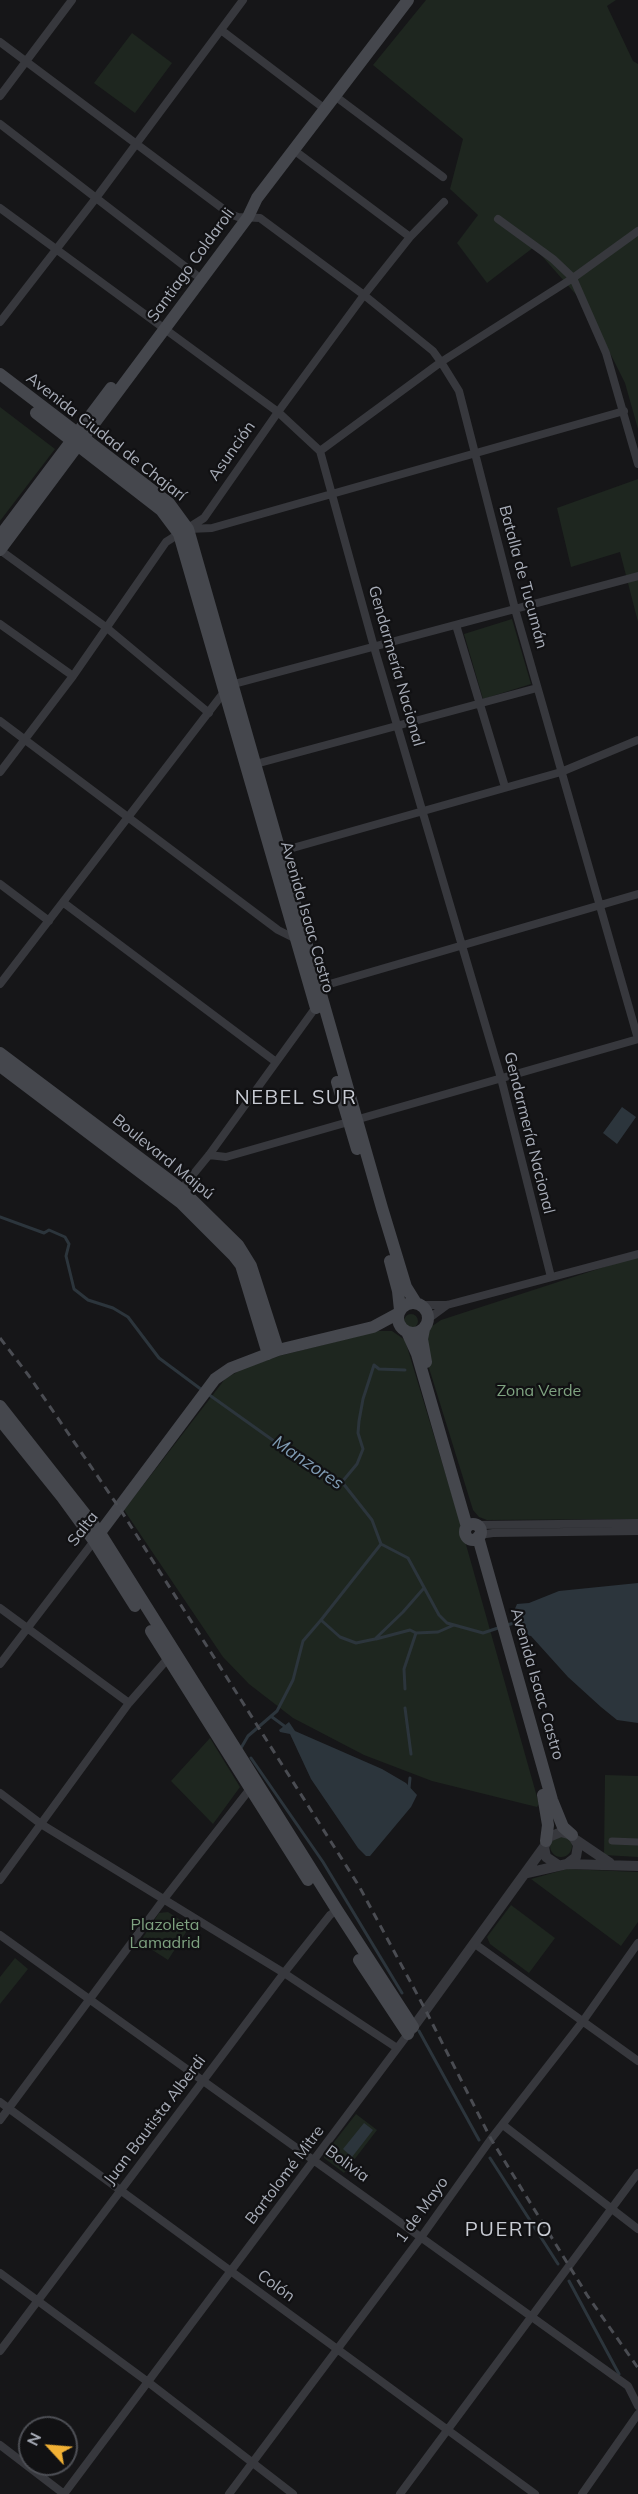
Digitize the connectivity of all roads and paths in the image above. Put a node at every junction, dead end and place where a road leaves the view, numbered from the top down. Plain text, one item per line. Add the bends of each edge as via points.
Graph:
1 (72, 0) edge
2 (243, 0) edge
3 (400, 2) edge
4 (221, 30) junction
5 (0, 42) edge
6 (26, 61) junction
7 (0, 96) edge
8 (335, 96) junction
9 (322, 107) junction
10 (0, 124) edge
11 (135, 145) junction
12 (295, 151) junction
13 (443, 177) dead end
14 (96, 198) junction
15 (444, 202) dead end
16 (0, 208) edge
17 (243, 217) junction
18 (498, 219) dead end
19 (638, 231) edge
20 (410, 237) junction
21 (57, 249) junction
22 (196, 275) junction
23 (573, 278) junction
24 (364, 295) junction
25 (0, 322) edge
26 (161, 328) junction
27 (441, 362) junction
28 (0, 374) edge
29 (0, 384) edge
30 (624, 411) junction
31 (278, 412) junction
32 (78, 440) junction
33 (320, 451) junction
34 (476, 454) junction
35 (638, 464) edge
36 (333, 493) junction
37 (184, 531) junction
38 (0, 536) edge
39 (0, 550) edge
40 (638, 576) edge
41 (515, 609) junction
42 (0, 624) edge
43 (456, 625) junction
44 (107, 628) junction
45 (374, 647) junction
46 (73, 676) junction
47 (537, 687) junction
48 (230, 688) junction
49 (481, 703) junction
50 (209, 713) junction
51 (0, 721) edge
52 (397, 726) junction
53 (25, 739) junction
54 (638, 740) edge
55 (252, 765) junction
56 (0, 772) edge
57 (561, 772) junction
58 (505, 787) junction
59 (421, 810) junction
60 (130, 817) junction
61 (276, 853) junction
62 (0, 884) edge
63 (638, 894) edge
64 (64, 903) junction
65 (599, 905) junction
66 (49, 921) junction
67 (296, 939) junction
68 (463, 945) junction
69 (0, 984) edge
70 (315, 989) junction
71 (320, 1005) junction
72 (638, 1039) edge
73 (0, 1053) edge
74 (276, 1062) junction
75 (0, 1066) edge
76 (501, 1078) junction
77 (74, 1115) junction
78 (353, 1121) junction
79 (209, 1155) junction
80 (178, 1193) junction
81 (638, 1254) edge
82 (551, 1277) junction
83 (419, 1304) junction
84 (447, 1305) junction
85 (399, 1312) junction
86 (426, 1324) junction
87 (373, 1326) junction
88 (404, 1330) junction
89 (273, 1352) junction
90 (2, 1417) edge
91 (638, 1523) edge
92 (474, 1531) junction
93 (638, 1531) edge
94 (97, 1537) junction
95 (0, 1608) edge
96 (27, 1628) junction
97 (172, 1656) junction
98 (0, 1664) edge
99 (513, 1673) junction
100 (129, 1703) junction
101 (254, 1784) junction
102 (0, 1793) edge
103 (41, 1824) junction
104 (574, 1838) junction
105 (612, 1841) dead end
106 (638, 1842) edge
107 (545, 1844) junction
108 (613, 1864) junction
109 (562, 1865) junction
110 (638, 1866) edge
111 (527, 1873) junction
112 (0, 1880) edge
113 (164, 1899) junction
114 (333, 1912) junction
115 (0, 1935) edge
116 (638, 1943) edge
117 (475, 1944) junction
118 (284, 1974) junction
119 (90, 1998) junction
120 (583, 2020) junction
121 (410, 2031) junction
122 (397, 2048) junction
123 (638, 2061) edge
124 (204, 2080) junction
125 (0, 2103) edge
126 (8, 2109) junction
127 (0, 2120) edge
128 (503, 2125) junction
129 (316, 2160) junction
130 (638, 2173) edge
131 (121, 2191) junction
132 (612, 2209) junction
133 (638, 2229) edge
134 (422, 2236) junction
135 (231, 2272) junction
136 (0, 2273) edge
137 (37, 2301) junction
138 (532, 2316) junction
139 (337, 2349) junction
140 (0, 2351) edge
141 (148, 2382) junction
142 (638, 2406) edge
143 (638, 2414) edge
144 (448, 2430) junction
145 (0, 2445) edge
146 (252, 2462) junction
147 (64, 2494) edge
148 (229, 2494) edge
149 (293, 2494) edge
150 (400, 2494) edge
151 (535, 2494) edge
152 (582, 2494) edge

1 - 6 street
2 - 4 street
3 - 8 main road, Santiago Coldaroli
3 - 9 main road
4 - 9 street
4 - 11 street
5 - 6 street, Batalla de Tucumán
6 - 7 street
6 - 11 street, Batalla de Tucumán
8 - 9 main road, Santiago Coldaroli
8 - 13 street
9 - 12 main road, Santiago Coldaroli
9 - 17 main road
10 - 14 street
11 - 14 street
11 - 17 street, Batalla de Tucumán
12 - 17 main road, Santiago Coldaroli
12 - 20 street
14 - 21 street
14 - 22 street
15 - 20 street, Asunción
16 - 21 street, Gendarmería Nacional
17 - 22 main road, Santiago Coldaroli
17 - 24 street, Batalla de Tucumán via 260,218
17 - 26 main road, Santiago Coldaroli
18 - 23 street
19 - 23 street
20 - 24 street, Asunción
21 - 25 street
21 - 26 street, Gendarmería Nacional
22 - 26 main road, Santiago Coldaroli
23 - 27 street
23 - 30 street via 606,353
24 - 27 street, Batalla de Tucumán via 433,351
24 - 31 street, Asunción
26 - 31 street, Gendarmería Nacional
26 - 32 main road, Santiago Coldaroli
27 - 33 street
27 - 34 street, Batalla de Tucumán via 459,391
28 - 32 main road, Avenida Ciudad de Chajarí
29 - 32 main road, Avenida Ciudad de Chajarí
30 - 34 street
30 - 35 street
31 - 33 street, Gendarmería Nacional
31 - 37 street, Asunción via 204,518
32 - 37 main road, Avenida Ciudad de Chajarí
32 - 38 main road, Santiago Coldaroli
32 - 39 main road, Santiago Coldaroli
33 - 36 street, Gendarmería Nacional
34 - 36 street
34 - 41 street, Batalla de Tucumán
36 - 37 street via 212,528
36 - 45 street, Gendarmería Nacional
37 - 44 street, Asunción via 166,542
37 - 48 main road, Avenida Isaac Castro
39 - 44 street
40 - 41 street
41 - 43 street
41 - 47 street, Batalla de Tucumán
42 - 46 street
43 - 45 street
43 - 49 street
44 - 46 street, Asunción
44 - 50 street
45 - 48 street
45 - 52 street, Gendarmería Nacional
46 - 53 street, Asunción
47 - 49 street
47 - 57 street, Batalla de Tucumán
48 - 50 street
48 - 55 main road, Avenida Isaac Castro
49 - 52 street
49 - 58 street
50 - 60 street
51 - 53 street
52 - 55 street
52 - 59 street, Gendarmería Nacional
53 - 56 street, Asunción
53 - 60 street
54 - 57 street
55 - 61 main road, Avenida Isaac Castro
57 - 58 street
57 - 65 street, Batalla de Tucumán
58 - 59 street
59 - 61 street
59 - 68 street, Gendarmería Nacional
60 - 64 street
60 - 67 street via 278,930
61 - 67 main road, Avenida Isaac Castro
61 - 70 main road, Avenida Isaac Castro
62 - 66 street
63 - 65 street
64 - 66 street
64 - 74 street
65 - 68 street
65 - 72 street, Batalla de Tucumán
66 - 69 street
67 - 70 main road, Avenida Isaac Castro
68 - 70 street
68 - 76 street, Gendarmería Nacional
70 - 71 main road, Avenida Isaac Castro
71 - 74 street
71 - 78 main road, Avenida Isaac Castro
72 - 76 street
73 - 77 main road, Boulevard Maipú
74 - 79 street
75 - 77 main road, Boulevard Maipú
76 - 78 street
76 - 82 street, Gendarmería Nacional
77 - 80 main road, Boulevard Maipú
78 - 79 street via 226,1157
78 - 83 main road, Avenida Isaac Castro via 406,1287
78 - 85 main road, Avenida Isaac Castro via 398,1291
79 - 80 street
80 - 89 main road, Boulevard Maipú via 241,1265
81 - 82 street
82 - 84 street
83 - 84 street
83 - 85 main road via 406,1305
83 - 86 main road via 428,1314
84 - 86 street
85 - 87 main road
85 - 88 main road via 398,1321
86 - 88 main road via 416,1333
86 - 92 main road, Avenida Isaac Castro via 423,1353
87 - 88 main road
87 - 89 main road
88 - 92 main road, Avenida Isaac Castro via 417,1354
89 - 94 main road, Salta via 231,1368 216,1379
90 - 94 main road
91 - 92 street
92 - 93 street
92 - 99 main road, Avenida Isaac Castro
94 - 96 street, Salta
94 - 97 main road
95 - 96 street
96 - 98 street, Salta
96 - 100 street
97 - 100 street
97 - 101 main road
99 - 104 main road, Avenida Isaac Castro via 556,1812
99 - 107 main road, Avenida Isaac Castro via 547,1810
100 - 103 street
101 - 113 street
101 - 114 main road
102 - 103 street
103 - 112 street
103 - 113 street
104 - 107 street via 557,1832
104 - 108 street
104 - 109 street via 578,1851 572,1861
105 - 106 street
107 - 109 street via 546,1857
107 - 111 street, Bartolomé Mitre
108 - 109 street
108 - 110 street
109 - 111 street
111 - 117 street, Bartolomé Mitre
113 - 118 street
113 - 119 street
114 - 118 street, Juan Bautista Alberdi
114 - 121 main road
115 - 119 street, Bolivia
116 - 120 street, 1 de Mayo
117 - 120 street
117 - 121 street, Bartolomé Mitre
118 - 122 street
118 - 124 street, Juan Bautista Alberdi
119 - 124 street, Bolivia
119 - 126 street
120 - 123 street
120 - 128 street, 1 de Mayo
121 - 122 street, Bartolomé Mitre
122 - 129 street, Bartolomé Mitre
124 - 129 street, Bolivia
124 - 131 street, Juan Bautista Alberdi
125 - 126 street, Colón
126 - 127 street
126 - 131 street, Colón
128 - 132 street
128 - 134 street, 1 de Mayo
129 - 134 street, Bolivia
129 - 135 street, Bartolomé Mitre
130 - 132 street
131 - 135 street, Colón
131 - 137 street, Juan Bautista Alberdi
132 - 133 street
132 - 138 street
134 - 138 street, Bolivia
134 - 139 street, 1 de Mayo
135 - 139 street, Colón
135 - 141 street, Bartolomé Mitre
136 - 137 street
137 - 140 street, Juan Bautista Alberdi
137 - 141 street
138 - 142 street, Bolivia via 628,2386
138 - 144 street
139 - 144 street, Colón
139 - 146 street, 1 de Mayo
141 - 146 street
141 - 147 street, Bartolomé Mitre
143 - 152 street
144 - 150 street
144 - 151 street, Colón
145 - 147 street
146 - 148 street, 1 de Mayo
146 - 149 street

